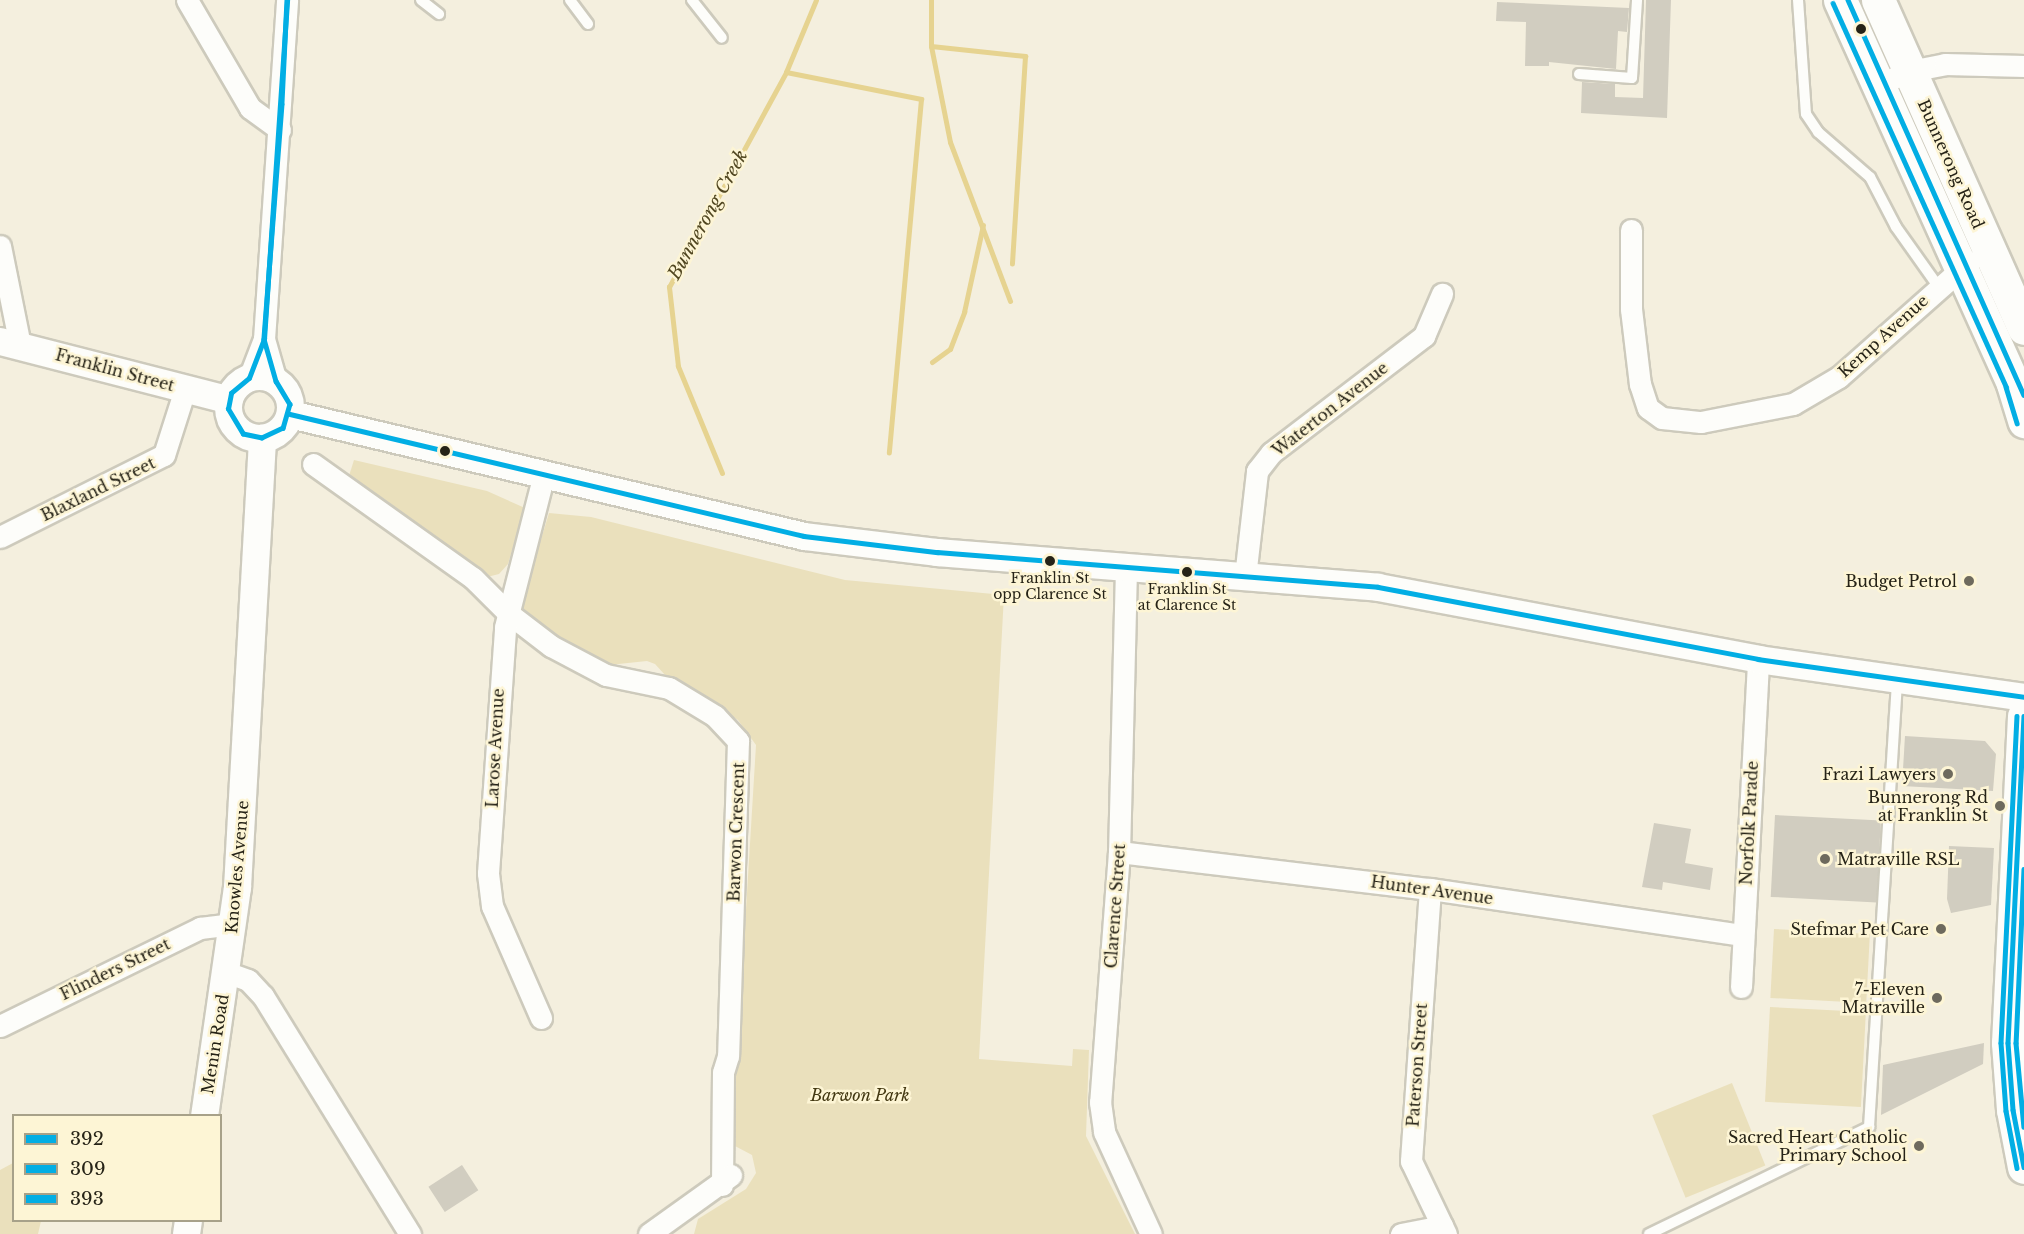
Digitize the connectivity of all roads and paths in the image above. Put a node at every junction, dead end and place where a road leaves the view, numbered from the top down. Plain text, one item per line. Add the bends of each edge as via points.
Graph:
1 (187, 0) edge
2 (287, 0) edge
3 (421, 0) edge
4 (570, 0) edge
5 (692, 0) edge
6 (1637, 0) edge
7 (1798, 0) edge
8 (1840, 0) edge
9 (1878, 0) edge
10 (439, 14) dead end
11 (588, 24) dead end
12 (722, 38) dead end
13 (2024, 66) edge
14 (1910, 71) junction
15 (1579, 74) dead end
16 (1878, 85) junction
17 (280, 130) junction
18 (1631, 230) dead end
19 (0, 246) edge
20 (1991, 251) junction
21 (1949, 276) junction
22 (1442, 294) dead end
23 (2024, 328) edge
24 (264, 339) junction
25 (10, 343) edge
26 (249, 378) junction
27 (276, 381) junction
28 (2019, 383) edge
29 (185, 389) junction
30 (229, 400) junction
31 (290, 414) junction
32 (2024, 421) edge
33 (262, 438) junction
34 (313, 464) dead end
35 (544, 474) junction
36 (0, 537) edge
37 (1125, 568) junction
38 (1245, 577) junction
39 (508, 613) junction
40 (1758, 659) junction
41 (1897, 678) junction
42 (2024, 698) edge
43 (2024, 716) edge
44 (1119, 852) junction
45 (1430, 889) junction
46 (233, 924) junction
47 (1743, 935) junction
48 (226, 972) junction
49 (1741, 987) dead end
50 (541, 1018) dead end
51 (0, 1026) edge
52 (204, 1114) edge
53 (2024, 1167) edge
54 (676, 1227) edge
55 (1444, 1230) edge
56 (410, 1234) edge
57 (649, 1234) edge
58 (1151, 1234) edge
59 (1401, 1234) edge
60 (1649, 1234) edge

1 - 17 street via 246,102
2 - 17 street
3 - 10 lane
4 - 11 lane
5 - 12 lane
6 - 15 lane via 1632,78
7 - 21 lane via 1806,114 1818,132 1870,177 1896,227
8 - 16 main road, Bunnerong Road
9 - 14 main road, Bunnerong Road
13 - 14 street via 1945,64
14 - 16 street
14 - 20 main road, Bunnerong Road
16 - 21 main road, Bunnerong Road
17 - 24 street
18 - 21 street, Kemp Avenue via 1631,309 1640,384 1648,408 1659,423 1701,422 1793,404 1839,377
19 - 25 street
20 - 21 street, Kemp Avenue
20 - 23 main road, Bunnerong Road
21 - 28 main road, Bunnerong Road
22 - 38 street, Waterton Avenue via 1424,336 1271,453 1257,471
24 - 26 street
24 - 27 street
25 - 29 street, Franklin Street
26 - 27 street via 260,376
26 - 30 street via 235,388
27 - 31 street via 288,395
28 - 32 main road, Bunnerong Road
29 - 30 street, Franklin Street
29 - 36 street, Blaxland Street via 164,455
30 - 33 street via 228,409 236,427 243,434
31 - 33 street via 276,433
31 - 35 street
33 - 46 street, Knowles Avenue via 260,526
34 - 39 street, Barwon Crescent via 473,578
35 - 37 street via 804,536
35 - 39 street, Larose Avenue
37 - 38 street
37 - 44 street, Clarence Street
38 - 40 street via 1378,587
39 - 50 street, Larose Avenue via 497,702 488,873 492,906
39 - 54 street, Barwon Crescent via 550,646 606,675 669,688 715,716 738,741 728,1056 723,1072 728,1179
40 - 41 street
40 - 47 street, Norfolk Parade
41 - 42 street
41 - 60 lane via 1869,1127
43 - 53 main road via 2008,1043 2013,1110
44 - 45 street, Hunter Avenue
44 - 58 street, Clarence Street via 1100,1102 1104,1132
45 - 47 street, Hunter Avenue
45 - 55 street, Paterson Street via 1411,1161
46 - 48 street, Knowles Avenue
46 - 51 street, Flinders Street via 200,928
47 - 49 street, Norfolk Parade
48 - 52 street, Menin Road
48 - 56 street via 248,980 263,996
54 - 57 street, Barwon Crescent
55 - 59 street

